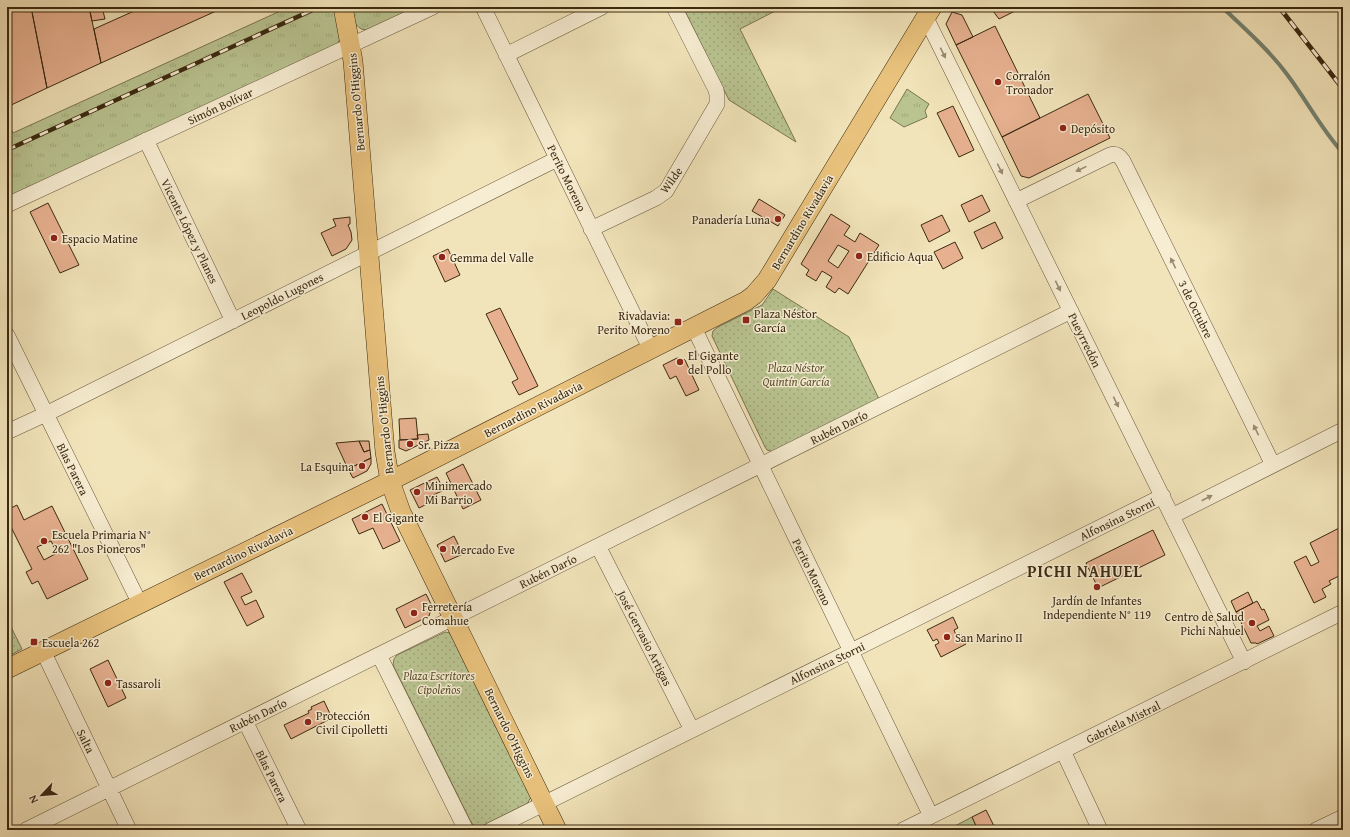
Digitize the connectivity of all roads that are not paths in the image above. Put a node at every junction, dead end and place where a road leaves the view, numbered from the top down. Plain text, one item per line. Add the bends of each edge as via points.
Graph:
1 (343, 7) edge
2 (433, 7) edge
3 (483, 7) edge
4 (602, 7) edge
5 (674, 7) edge
6 (929, 12) edge
7 (351, 45) junction
8 (506, 54) junction
9 (146, 140) junction
10 (557, 159) junction
11 (1016, 201) junction
12 (7, 205) edge
13 (591, 229) junction
14 (369, 253) junction
15 (1071, 312) junction
16 (233, 321) junction
17 (694, 328) junction
18 (7, 335) edge
19 (651, 350) junction
20 (46, 414) junction
21 (1343, 430) edge
22 (7, 432) edge
23 (1273, 465) junction
24 (760, 466) junction
25 (390, 480) junction
26 (1162, 496) junction
27 (1172, 516) junction
28 (598, 546) junction
29 (140, 604) junction
30 (1343, 612) edge
31 (453, 618) junction
32 (43, 651) junction
33 (850, 651) junction
34 (379, 655) junction
35 (1244, 662) junction
36 (7, 669) edge
37 (245, 721) junction
38 (692, 730) junction
39 (1063, 751) junction
40 (109, 789) junction
41 (544, 804) junction
42 (930, 816) junction
43 (1343, 817) edge
44 (1323, 828) edge
45 (26, 830) edge
46 (129, 830) edge
47 (299, 830) edge
48 (466, 830) edge
49 (491, 830) edge
50 (557, 830) edge
51 (903, 830) edge
52 (1100, 830) edge

1 - 7 main road, Bernardo O'Higgins
2 - 7 street, Simón Bolívar
3 - 8 street, Perito Moreno
4 - 8 street
5 - 13 street, Wilde via 716,90 716,106 666,191
6 -> 11 street, Pueyrredón
6 - 17 main road, Bernardino Rivadavia via 761,287 746,301
7 - 9 street, Simón Bolívar
7 - 14 main road, Bernardo O'Higgins
8 - 10 street, Perito Moreno
9 - 12 street, Simón Bolívar
9 - 16 street, Vicente López y Planes
10 - 13 street, Perito Moreno
10 - 14 street, Leopoldo Lugones
11 -> 15 street, Pueyrredón
23 -> 11 street, 3 de Octubre via 1123,161 1117,154 1110,155
13 - 19 street, Perito Moreno
14 - 16 street, Leopoldo Lugones
14 - 25 main road, Bernardo O'Higgins via 385,452
15 - 24 street, Rubén Darío
15 -> 26 street, Pueyrredón
16 - 20 street, Leopoldo Lugones
17 - 19 main road, Bernardino Rivadavia
17 - 24 street, Perito Moreno
18 - 20 street, Blas Parera
19 - 25 main road, Bernardino Rivadavia
20 - 22 street, Leopoldo Lugones
20 - 29 street, Blas Parera
21 - 23 street, Alfonsina Storni
27 -> 23 street, Alfonsina Storni
24 - 28 street, Rubén Darío
24 - 33 street, Perito Moreno
25 - 29 main road, Bernardino Rivadavia
25 - 31 main road, Bernardo O'Higgins via 401,512
26 - 27 street, Pueyrredón
26 - 33 street, Alfonsina Storni
27 - 35 street, Pueyrredón
28 - 31 street, Rubén Darío
28 - 38 street, José Gervasio Artigas
29 - 32 main road, Bernardino Rivadavia
30 - 35 street, Gabriela Mistral
31 - 34 street, Rubén Darío
31 - 41 main road, Bernardo O'Higgins
32 - 36 main road, Bernardino Rivadavia
32 - 40 street, Salta
33 - 38 street, Alfonsina Storni
33 - 42 street, Perito Moreno
34 - 37 street, Rubén Darío
34 - 48 street
35 - 39 street, Gabriela Mistral
37 - 40 street, Rubén Darío
37 - 47 street, Blas Parera
38 - 41 street, Alfonsina Storni
39 - 42 street, Gabriela Mistral
39 - 52 street
40 - 45 street, Rubén Darío
40 - 46 street, Salta
41 - 49 street, Alfonsina Storni
41 - 50 main road, Bernardo O'Higgins
42 - 51 street, Gabriela Mistral
43 - 44 street

